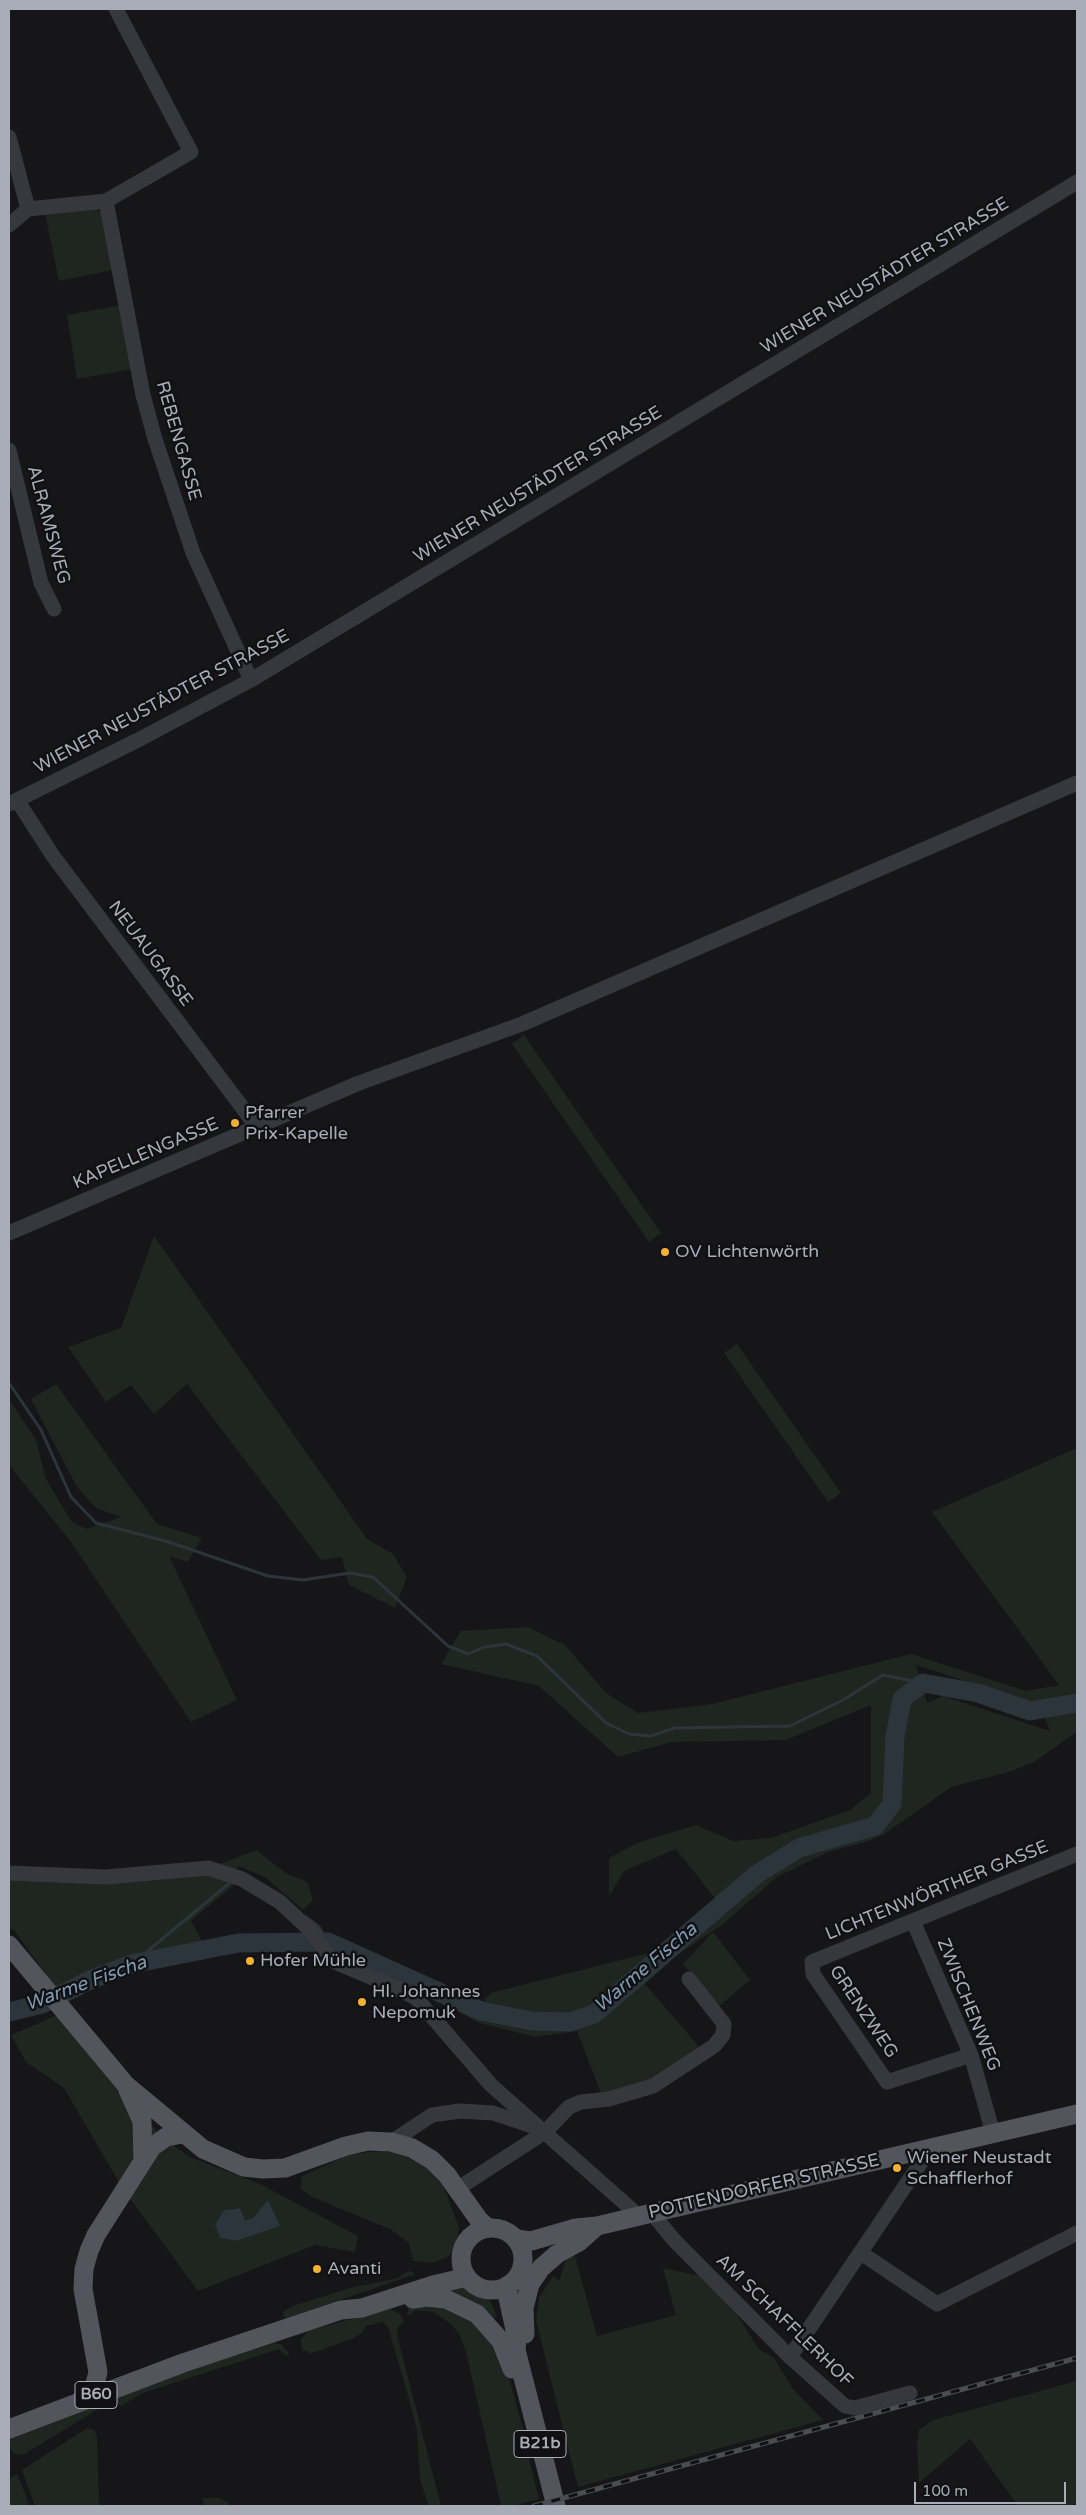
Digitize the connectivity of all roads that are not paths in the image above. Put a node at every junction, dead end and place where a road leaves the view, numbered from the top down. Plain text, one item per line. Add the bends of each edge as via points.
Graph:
1 (116, 9) edge
2 (9, 137) edge
3 (1077, 182) edge
4 (106, 201) junction
5 (28, 209) junction
6 (9, 225) edge
7 (9, 450) edge
8 (54, 609) dead end
9 (251, 680) junction
10 (1077, 783) edge
11 (13, 802) edge
12 (257, 1127) junction
13 (9, 1233) edge
14 (1077, 1854) edge
15 (9, 1873) edge
16 (913, 1921) junction
17 (9, 1946) edge
18 (812, 1962) joint
19 (689, 1979) dead end
20 (971, 2055) junction
21 (126, 2085) junction
22 (1077, 2114) edge
23 (545, 2132) junction
24 (993, 2133) junction
25 (183, 2134) junction
26 (391, 2142) junction
27 (924, 2150) junction
28 (143, 2158) junction
29 (457, 2189) junction
30 (651, 2219) junction
31 (597, 2226) junction
32 (488, 2228) junction
33 (1077, 2233) edge
34 (471, 2236) junction
35 (516, 2239) junction
36 (862, 2253) junction
37 (461, 2258) junction
38 (523, 2258) junction
39 (466, 2277) junction
40 (499, 2288) junction
41 (375, 2304) junction
42 (342, 2310) junction
43 (790, 2357) junction
44 (98, 2364) junction
45 (138, 2380) junction
46 (524, 2382) junction
47 (910, 2393) dead end
48 (84, 2399) junction
49 (9, 2429) edge
50 (556, 2506) edge

1 - 4 street via 191,152
2 - 5 street
3 - 9 street, WIENER NEUSTÄDTER STRASSE
4 - 5 street
4 - 9 street, REBENGASSE via 143,395 155,439 193,553
5 - 6 street
7 - 8 street, ALRAMSWEG via 41,583
9 - 11 street, WIENER NEUSTÄDTER STRASSE
10 - 12 street, KAPELLENGASSE via 522,1024 359,1083
11 - 12 street, NEUAUGASSE
12 - 13 street, KAPELLENGASSE
14 - 16 street, LICHTENWÖRTHER GASSE
15 - 23 street, AM SCHAFFLERHOF via 106,1877 208,1868 237,1878 280,1902 312,1932 335,1962 416,1998 491,2085
16 - 18 street, LICHTENWÖRTHER GASSE
16 - 20 street, ZWISCHENWEG
17 - 21 main road
18 - 20 street, GRENZWEG via 813,1974 887,2082
19 - 23 street via 724,2024 723,2035 714,2046 653,2086 569,2107
20 - 24 street, ZWISCHENWEG
21 - 25 main road
21 - 28 main road via 142,2121
22 - 24 main road, POTTENDORFER STRASSE
23 - 26 street via 493,2113 460,2111 432,2115
23 - 29 street
23 - 30 street, AM SCHAFFLERHOF
24 - 27 main road, POTTENDORFER STRASSE
25 - 26 main road via 224,2160 263,2169 285,2168 346,2146
25 - 28 main road via 166,2137
26 - 29 main road via 412,2148 432,2160
27 - 30 main road, POTTENDORFER STRASSE
27 - 36 street via 924,2158
28 - 44 main road via 96,2235 84,2269 85,2309
29 - 32 main road
29 - 34 main road
30 - 31 main road, POTTENDORFER STRASSE
30 - 43 street, AM SCHAFFLERHOF
31 - 35 main road, POTTENDORFER STRASSE via 576,2228 531,2241
31 - 38 main road, POTTENDORFER STRASSE
31 - 46 main road via 579,2242 557,2254 541,2268 530,2284 524,2308 530,2363
32 - 34 main road
32 - 35 main road via 499,2229
33 - 36 street via 937,2304
34 - 37 main road via 465,2243
35 - 38 main road
36 - 43 street
37 - 39 main road
37 - 42 main road, B60 via 447,2268 366,2297
38 - 40 main road via 519,2274
39 - 40 main road via 473,2284
39 - 41 main road, B60
40 - 46 main road, B21b via 496,2297
41 - 42 main road, B60
41 - 46 main road via 436,2297 467,2308 494,2331 512,2369
42 - 45 main road, B60
43 - 47 street, AM SCHAFFLERHOF via 845,2406 855,2408
44 - 45 main road via 112,2378
44 - 48 main road via 94,2388
45 - 48 main road, B60
46 - 50 main road, B21b
48 - 49 main road, B60

